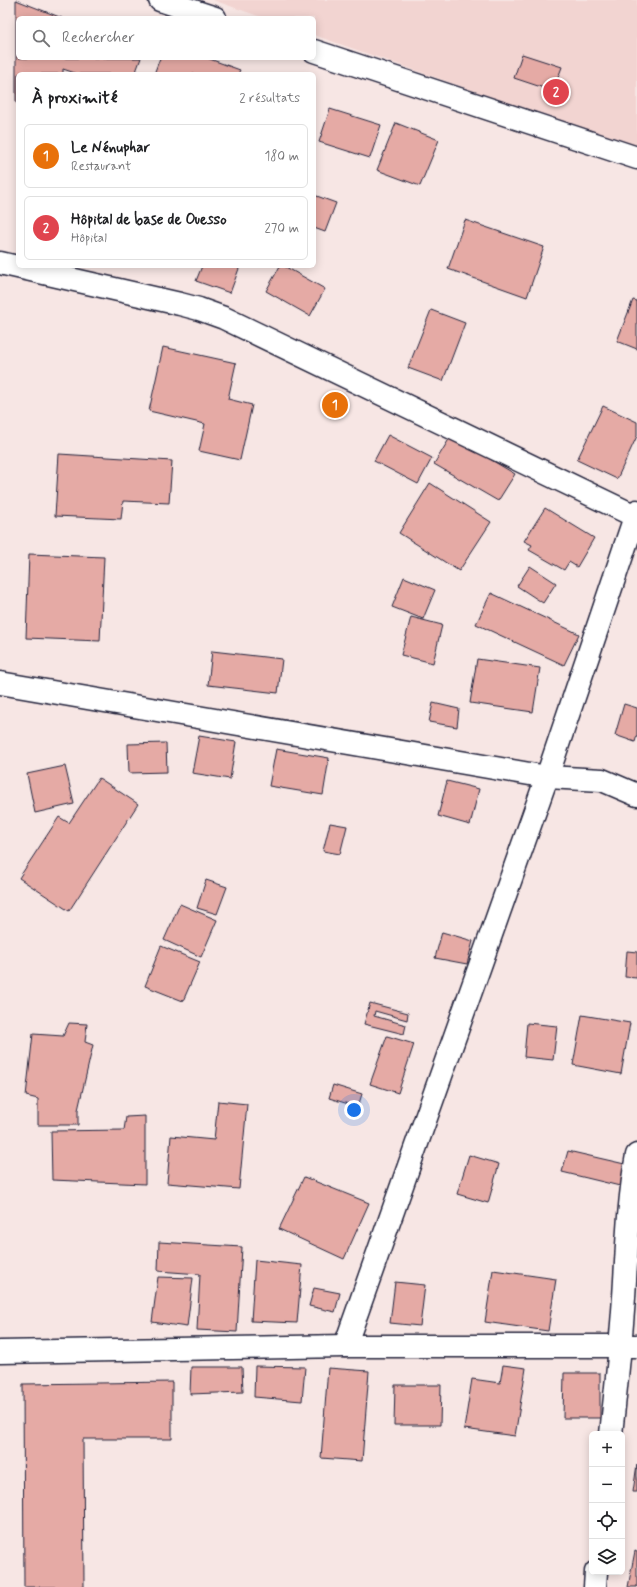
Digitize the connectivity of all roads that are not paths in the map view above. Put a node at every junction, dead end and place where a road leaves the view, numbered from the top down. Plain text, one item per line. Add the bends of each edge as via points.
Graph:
1 (160, 0) edge
2 (209, 16) edge
3 (316, 52) edge
4 (637, 158) edge
5 (0, 263) edge
6 (16, 267) edge
7 (22, 268) edge
8 (636, 515) edge
9 (0, 683) edge
10 (547, 777) junction
11 (637, 795) edge
12 (637, 1155) edge
13 (345, 1346) junction
14 (629, 1346) edge
15 (0, 1352) edge
16 (612, 1431) edge
17 (596, 1575) edge
18 (595, 1587) edge

1 - 2 street
3 - 4 street
5 - 6 street
7 - 8 street via 180,304 224,318
8 - 10 street
9 - 10 street
10 - 11 street via 602,780
10 - 13 street
12 - 14 street via 630,1203
13 - 14 street
13 - 15 street
14 - 16 street
17 - 18 street

